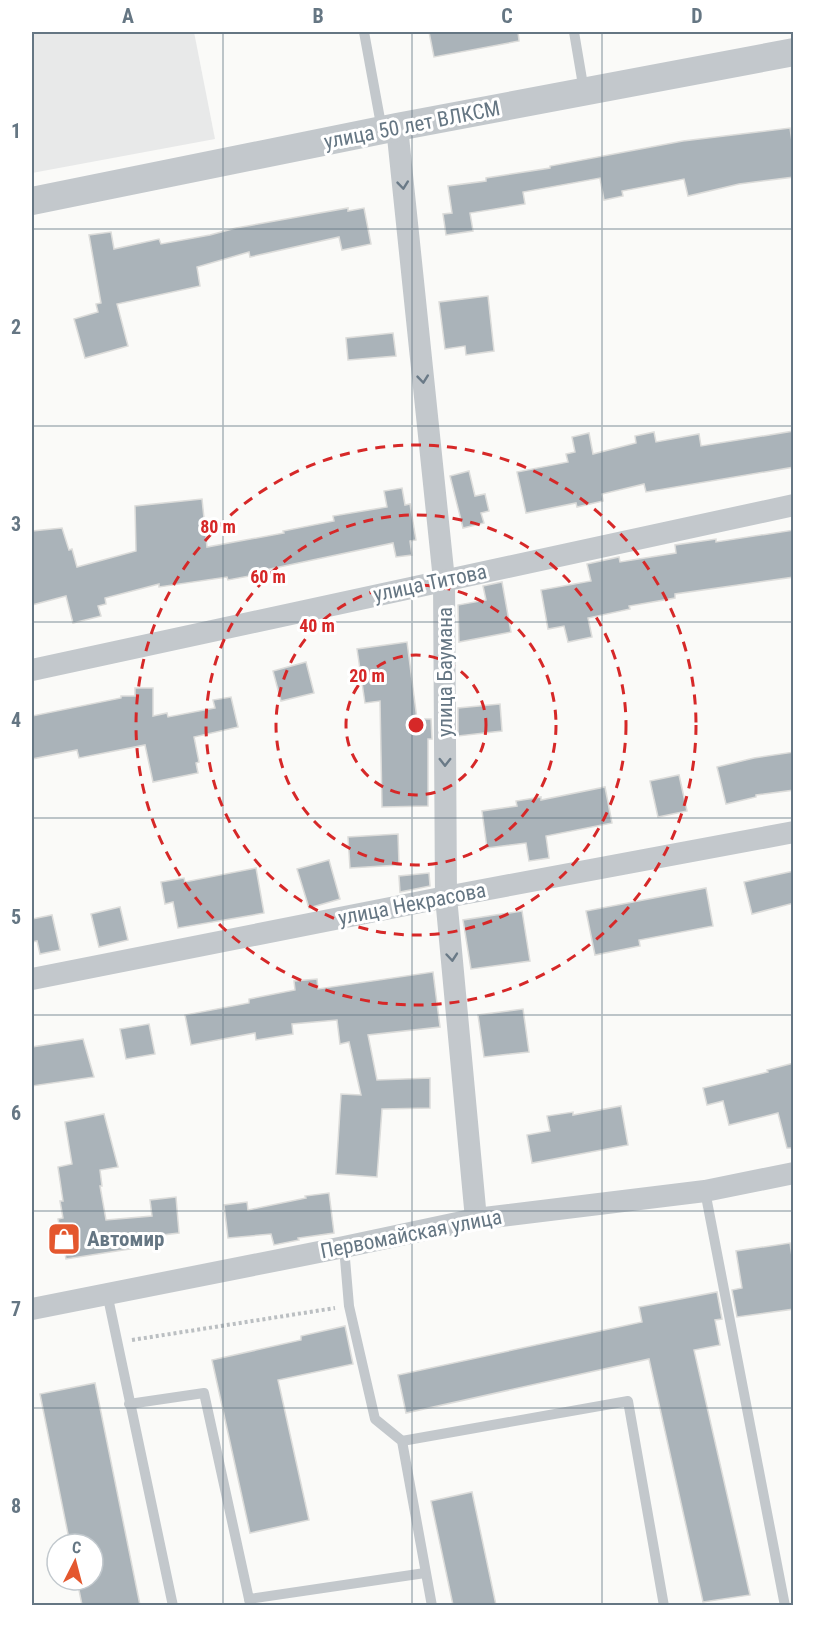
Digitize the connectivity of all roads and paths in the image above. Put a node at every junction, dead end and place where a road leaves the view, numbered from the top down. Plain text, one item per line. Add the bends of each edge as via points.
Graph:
1 (364, 32) edge
2 (574, 32) edge
3 (794, 52) edge
4 (585, 91) junction
5 (390, 128) junction
6 (32, 201) edge
7 (794, 504) edge
8 (444, 580) junction
9 (32, 670) edge
10 (794, 832) edge
11 (446, 897) junction
12 (32, 980) edge
13 (794, 1173) edge
14 (705, 1191) junction
15 (476, 1219) junction
16 (344, 1247) junction
17 (107, 1293) junction
18 (349, 1306) junction
19 (32, 1309) edge
20 (116, 1343) junction
21 (129, 1404) junction
22 (402, 1440) junction
23 (425, 1573) junction
24 (250, 1602) edge
25 (173, 1605) edge
26 (432, 1605) edge
27 (664, 1605) edge
28 (785, 1605) edge

1 - 5 lane
2 - 4 lane
3 - 4 street, улица 50 лет ВЛКСМ
4 - 5 street, улица 50 лет ВЛКСМ
5 - 6 street, улица 50 лет ВЛКСМ
5 -> 8 street, улица Баумана
7 - 8 street, улица Титова
8 - 9 street, улица Титова
8 -> 11 street, улица Баумана
10 - 11 street, улица Некрасова
11 - 12 street, улица Некрасова
11 -> 15 street, улица Баумана
13 - 14 street, Первомайская улица
14 - 15 street, Первомайская улица
14 - 28 lane
15 - 16 street, Первомайская улица
16 - 17 street, Первомайская улица
16 - 18 lane
17 - 19 street, Первомайская улица
17 - 20 lane
18 - 20 path
18 - 22 lane via 375,1419
20 - 21 lane
21 - 24 lane via 204,1393
21 - 25 lane
22 - 23 lane
22 - 27 lane via 628,1401
23 - 24 lane
23 - 26 lane

